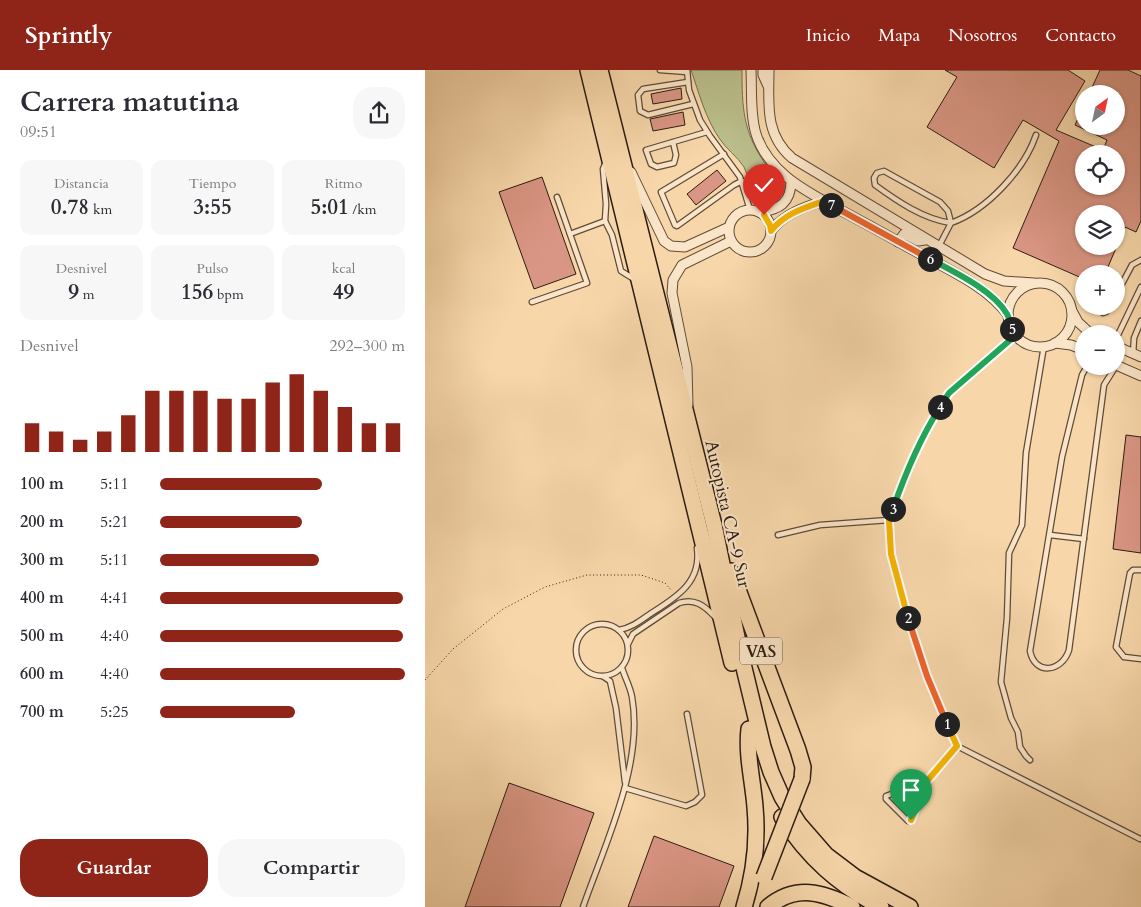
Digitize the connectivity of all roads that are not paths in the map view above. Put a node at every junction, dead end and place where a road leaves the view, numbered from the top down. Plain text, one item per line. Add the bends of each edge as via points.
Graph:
1 (588, 70) edge
2 (600, 70) edge
3 (607, 70) edge
4 (660, 70) edge
5 (751, 70) edge
6 (763, 70) edge
7 (769, 70) edge
8 (687, 71) edge
9 (688, 82) junction
10 (769, 88) junction
11 (693, 104) junction
12 (707, 132) junction
13 (1036, 135) dead end
14 (673, 142) junction
15 (615, 146) junction
16 (724, 154) junction
17 (742, 181) junction
18 (791, 181) junction
19 (557, 197) dead end
20 (824, 201) junction
21 (754, 211) junction
22 (605, 221) junction
23 (863, 222) junction
24 (900, 222) junction
25 (951, 223) junction
26 (729, 228) junction
27 (771, 231) junction
28 (570, 234) junction
29 (928, 240) junction
30 (731, 241) junction
31 (898, 242) junction
32 (939, 247) junction
33 (1141, 260) edge
34 (1125, 278) edge
35 (640, 283) junction
36 (1034, 283) junction
37 (1141, 286) edge
38 (532, 302) dead end
39 (1072, 310) junction
40 (1008, 316) junction
41 (1141, 321) edge
42 (1081, 325) edge
43 (1123, 325) edge
44 (1016, 335) junction
45 (1055, 343) junction
46 (1045, 346) junction
47 (1075, 347) edge
48 (1125, 350) edge
49 (1137, 355) edge
50 (1125, 369) edge
51 (1082, 375) edge
52 (1110, 375) edge
53 (1141, 376) edge
54 (687, 423) junction
55 (677, 435) junction
56 (680, 474) dead end
57 (889, 520) junction
58 (713, 525) junction
59 (778, 535) dead end
60 (1050, 535) junction
61 (1084, 539) junction
62 (695, 540) dead end
63 (1141, 570) edge
64 (723, 626) junction
65 (619, 630) junction
66 (628, 644) junction
67 (1141, 659) edge
68 (622, 668) junction
69 (604, 677) junction
70 (687, 714) dead end
71 (749, 729) junction
72 (957, 746) junction
73 (1030, 760) dead end
74 (927, 781) junction
75 (625, 788) junction
76 (1140, 839) dead end
77 (880, 906) edge
78 (583, 907) edge
79 (744, 907) edge
80 (751, 907) edge
81 (768, 907) edge
82 (853, 907) edge
83 (910, 907) edge

1 - 15 highway, Autopista CA-9 Sur
2 - 15 highway, Autopista CA-9 Sur
3 - 15 highway
4 - 8 lane
5 - 18 street via 757,135 775,167
6 - 10 street
7 - 10 street
8 - 9 lane
9 - 11 lane
9 - 11 lane via 643,89 638,95 641,111 648,115
10 - 24 street via 774,136 785,152 799,164
11 - 12 lane
12 - 14 lane
12 - 16 lane
13 - 25 lane via 1031,152 997,192 966,218
14 - 14 lane via 646,150 651,164 657,167 674,163
15 - 22 lane via 603,169
15 - 26 street via 665,241 671,246 685,247
15 - 35 highway, Autopista CA-9 Sur
15 - 54 highway, Autopista CA-9 Sur
16 - 17 lane
16 - 17 lane via 661,192 675,225
17 - 21 lane
18 - 20 street
18 - 21 street via 788,199 769,211
19 - 28 lane
20 - 23 street
20 - 27 street via 785,216
21 - 26 street via 736,215
21 - 27 street via 768,219
22 - 28 lane
22 - 35 lane via 621,271
23 - 24 street via 894,233
23 - 31 street
24 - 29 street
25 - 25 lane via 925,216 889,195 875,185 877,173 884,172 940,202 948,211
25 - 32 lane
26 - 30 street
27 - 30 street via 766,246 752,252 736,248
28 - 38 lane via 587,283
29 - 31 street via 904,234
29 - 32 street
30 - 54 street via 682,265 673,280 672,293 687,366
31 - 40 street via 983,290
32 - 36 street via 985,274 1004,281
33 - 34 lane via 1132,265
35 - 55 highway, Autopista CA-9 Sur
36 - 39 street via 1059,289
36 - 40 street via 1015,295
37 - 43 lane
39 - 42 street
39 - 45 street via 1069,330
40 - 44 street
41 - 49 lane via 1134,338
44 - 46 street via 1029,344
44 - 57 lane via 949,393 927,428
45 - 46 street
45 - 47 street
46 - 73 lane via 1027,453 1022,525 1009,553 1001,682 1020,747
48 - 49 street
50 - 53 street
51 - 60 lane via 1062,457
52 - 61 lane via 1104,385
54 - 58 highway, Autopista CA-9 Sur
55 - 56 lane via 673,445
55 - 64 highway, Autopista CA-9 Sur
57 - 59 lane via 820,525
57 - 72 lane via 891,554 907,613 927,676
58 - 80 highway, VAS, bridge via 803,767 802,779
58 - 83 highway, Autopista CA-9 Sur via 756,717 771,772 782,797 799,824 826,856 855,877
60 - 61 lane
60 - 61 lane via 1030,652 1031,660 1041,667 1055,667 1066,660
62 - 65 lane via 697,566 690,582 676,597 634,625
63 - 67 lane via 1130,573 1116,647 1124,657
64 - 66 lane via 705,608 693,600 686,601 633,634
64 - 71 highway, Autopista CA-9 Sur
65 - 66 lane
65 - 69 lane via 611,625 594,624 586,628 576,642 575,651 581,667 595,676
66 - 68 lane
68 - 69 lane
68 - 75 lane via 630,688 633,715
69 - 75 lane via 610,681 617,708
70 - 75 lane via 701,795 685,806
71 - 77 highway, Autopista CA-9 Sur via 768,789 796,839 816,862 842,883
71 - 79 highway via 747,745 756,842
72 - 74 lane
72 - 76 lane
74 - 74 lane via 886,796 886,799 910,821
75 - 78 lane
81 - 82 highway via 784,896 801,892 823,894

